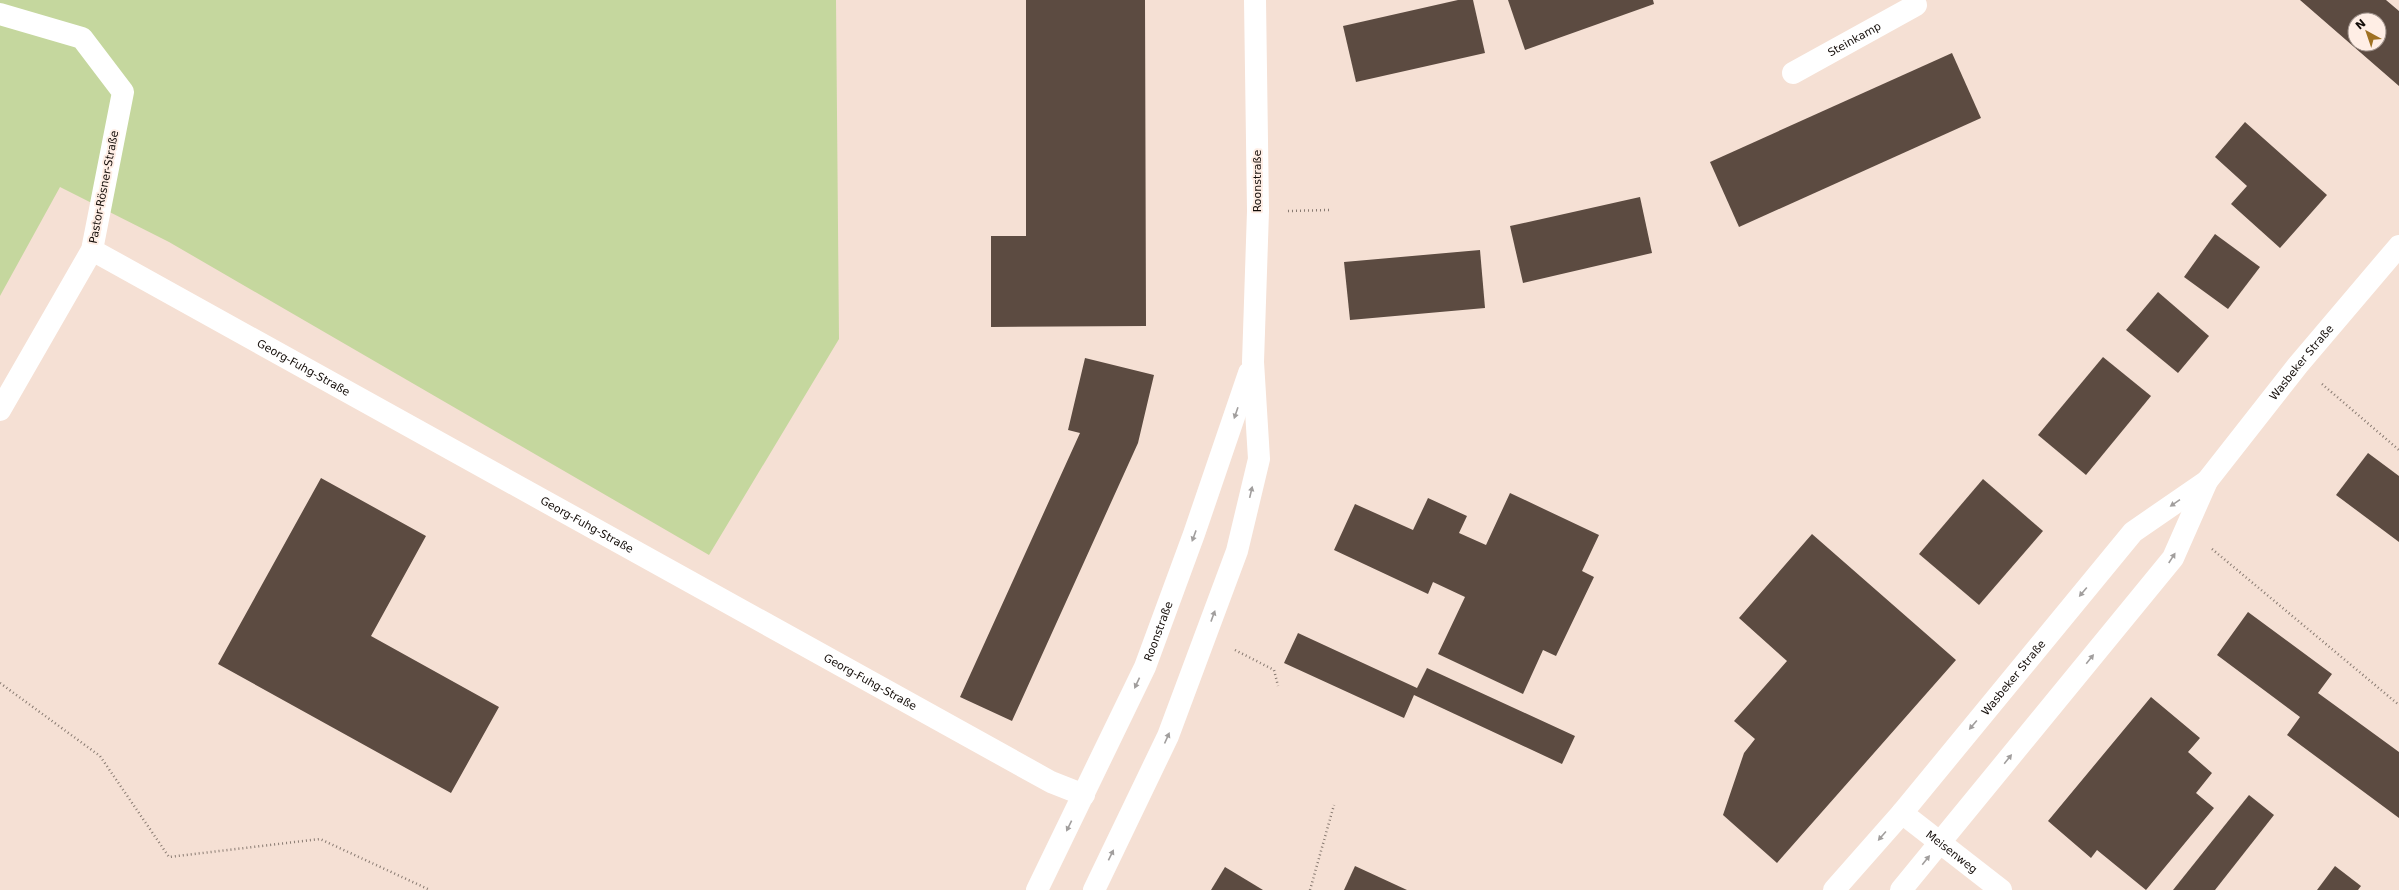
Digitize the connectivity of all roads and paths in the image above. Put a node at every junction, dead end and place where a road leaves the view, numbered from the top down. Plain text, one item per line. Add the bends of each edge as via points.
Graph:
1 (1255, 0) edge
2 (1918, 2) edge
3 (0, 14) edge
4 (1792, 73) dead end
5 (1329, 210) dead end
6 (1258, 211) junction
7 (2399, 246) edge
8 (92, 250) junction
9 (1253, 362) junction
10 (2298, 365) junction
11 (0, 410) edge
12 (2399, 450) edge
13 (2207, 480) junction
14 (2188, 528) junction
15 (1235, 650) dead end
16 (0, 682) edge
17 (1278, 686) dead end
18 (2399, 705) edge
19 (1084, 796) junction
20 (1334, 805) dead end
21 (1902, 812) junction
22 (1940, 843) junction
23 (430, 890) edge
24 (1037, 890) edge
25 (1094, 890) edge
26 (1310, 890) edge
27 (1834, 890) edge
28 (1901, 890) edge
29 (2001, 890) edge

1 - 6 street, Roonstraße
2 - 4 street, Steinkamp
3 - 8 street, Pastor-Rösner-Straße via 82,38 123,92
5 - 6 path
6 - 9 street, Roonstraße
7 - 10 street, Wasbeker Straße
8 - 11 street, Pastor-Rösner-Straße
8 - 19 street, Georg-Fuhg-Straße via 1051,782
9 -> 19 street, Roonstraße via 1145,667
25 -> 9 street, Roonstraße via 1168,736 1237,551 1259,459
10 - 12 path
10 - 13 street, Wasbeker Straße
13 - 14 street, Wasbeker Straße
13 -> 21 street, Wasbeker Straße via 2133,532
14 - 18 path
22 -> 14 street, Wasbeker Straße via 2173,558
15 - 17 path via 1274,670
16 - 23 path via 100,756 169,858 320,839
19 -> 24 street, Roonstraße
20 - 26 path
21 - 22 street, Meisenweg
21 -> 27 street, Wasbeker Straße
28 -> 22 street, Wasbeker Straße
22 - 29 street, Meisenweg

